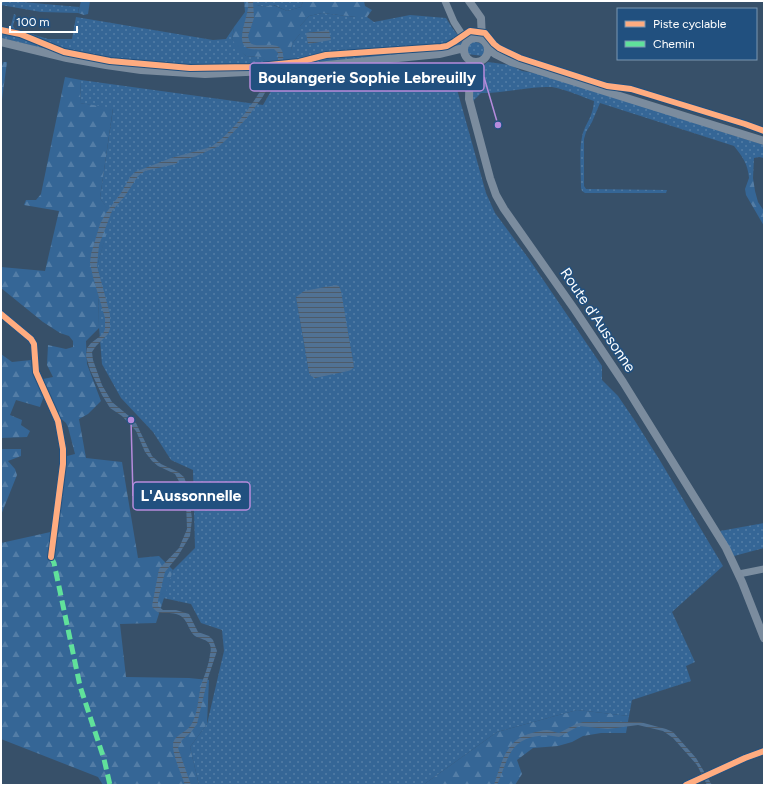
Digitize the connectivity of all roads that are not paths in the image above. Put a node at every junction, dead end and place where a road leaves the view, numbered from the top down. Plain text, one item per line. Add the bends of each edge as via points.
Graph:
1 (445, 1) edge
2 (469, 1) edge
3 (478, 12) junction
4 (482, 39) junction
5 (1, 42) edge
6 (468, 42) junction
7 (488, 49) junction
8 (440, 54) junction
9 (468, 59) junction
10 (482, 60) junction
11 (511, 62) junction
12 (469, 88) junction
13 (764, 141) edge
14 (1, 314) edge
15 (52, 557) dead end
16 (764, 569) edge
17 (739, 574) junction
18 (764, 638) edge
19 (764, 751) edge
20 (686, 785) edge

1 - 6 street via 454,22
2 - 3 main road
3 - 4 main road via 482,22
3 - 6 main road via 478,28
4 - 6 main road
4 - 7 main road
5 - 8 main road via 67,58 141,70 206,74 266,71
6 - 8 main road
6 - 9 main road
7 - 10 main road via 488,54
7 - 11 main road
8 - 9 main road
9 - 10 main road
9 - 12 main road, Route d'Aussonne
10 - 11 main road
10 - 12 main road, Route d'Aussonne
11 - 13 main road
12 - 17 main road, Route d'Aussonne via 469,99 488,170 500,202 623,382
14 - 15 street via 34,344 36,372 58,421 64,464
16 - 17 street
17 - 18 main road, Route d'Aussonne
19 - 20 street

